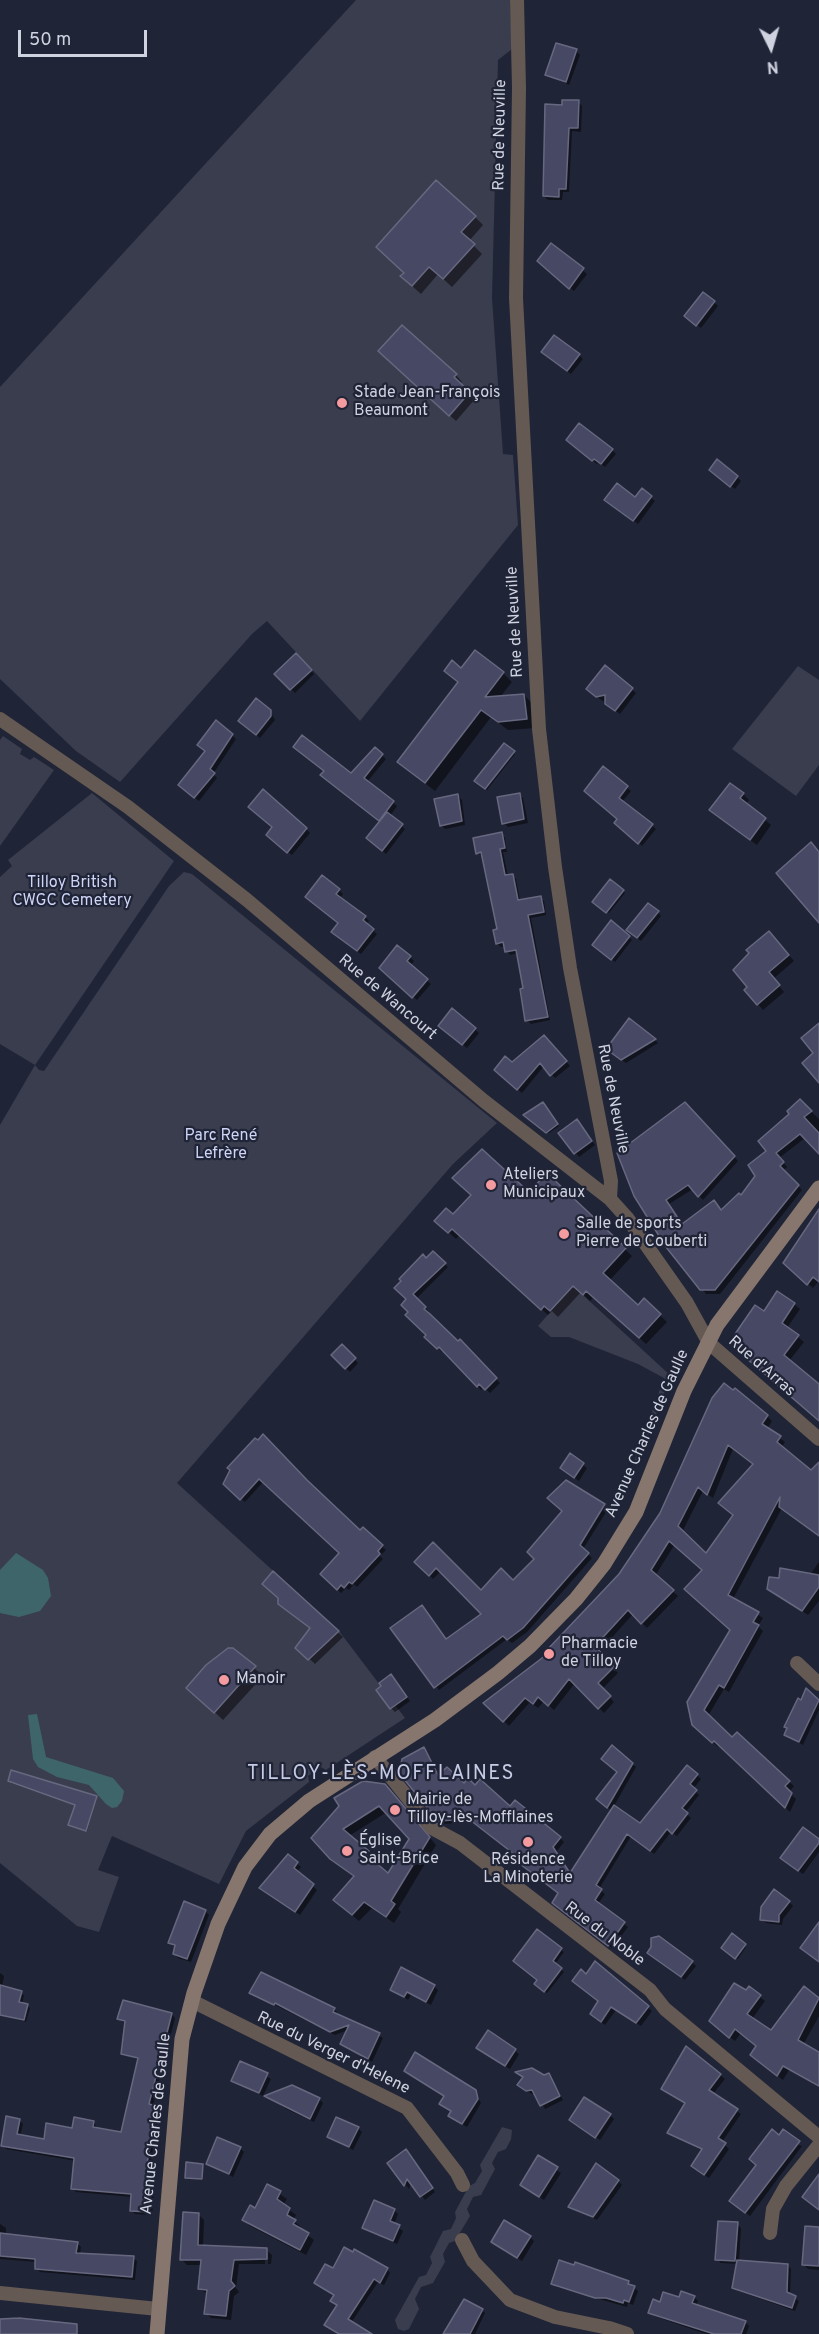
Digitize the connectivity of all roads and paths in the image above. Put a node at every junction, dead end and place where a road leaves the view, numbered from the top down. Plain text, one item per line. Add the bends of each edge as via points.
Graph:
1 (517, 0) edge
2 (0, 719) edge
3 (819, 1188) edge
4 (610, 1199) junction
5 (709, 1343) junction
6 (819, 1439) edge
7 (797, 1663) dead end
8 (819, 1684) edge
9 (375, 1757) junction
10 (192, 2001) junction
11 (819, 2137) edge
12 (819, 2145) edge
13 (463, 2185) dead end
14 (770, 2233) dead end
15 (462, 2240) dead end
16 (0, 2293) edge
17 (158, 2309) junction
18 (577, 2328) edge
19 (157, 2334) edge
20 (627, 2334) edge

1 - 4 street, Rue de Neuville via 516,298 539,729 558,889 611,1181
2 - 4 street, Rue de Wancourt via 128,807 229,886 484,1101
3 - 5 street, Avenue Charles de Gaulle via 728,1309
4 - 5 street, Rue de Wancourt via 687,1303
5 - 6 street, Rue d'Arras
5 - 9 street, Avenue Charles de Gaulle via 684,1391 636,1512 604,1564 576,1599 515,1660
7 - 8 street
9 - 10 street, Avenue Charles de Gaulle via 309,1801 260,1846 222,1914
9 - 11 street, Rue du Noble via 432,1828 460,1843 650,1990 665,2008
10 - 13 street, Rue du Verger d'Helene via 407,2109
10 - 17 street, Avenue Charles de Gaulle via 182,2039
12 - 14 street via 773,2209
15 - 18 street via 473,2261 510,2300
16 - 17 street
17 - 19 street, Avenue Charles de Gaulle
18 - 20 street

